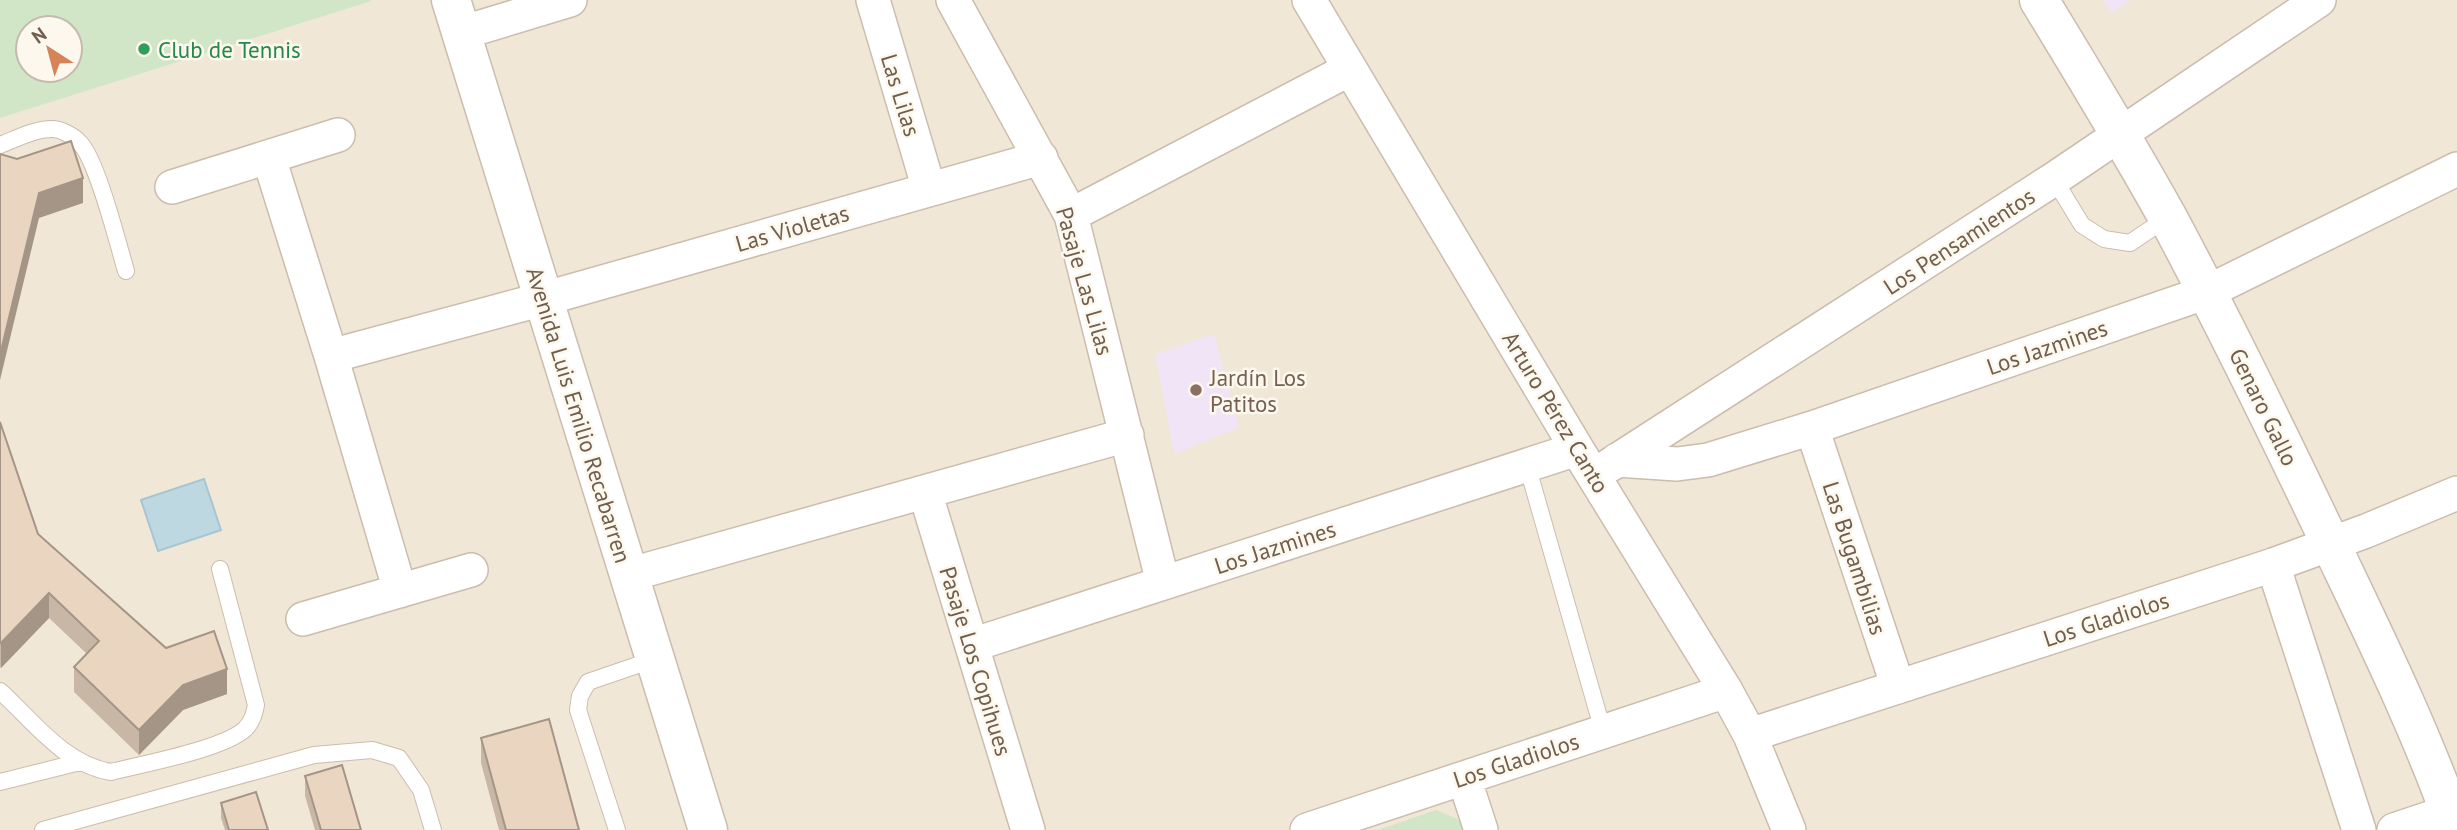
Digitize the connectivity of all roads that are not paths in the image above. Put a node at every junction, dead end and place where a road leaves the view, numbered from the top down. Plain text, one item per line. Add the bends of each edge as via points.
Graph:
1 (570, 0) edge
2 (873, 0) edge
3 (953, 0) edge
4 (1309, 0) edge
5 (2039, 0) edge
6 (2319, 0) edge
7 (456, 17) edge
8 (1350, 69) junction
9 (2120, 134) junction
10 (338, 135) dead end
11 (0, 145) edge
12 (269, 158) junction
13 (1041, 158) junction
14 (2457, 169) edge
15 (2054, 179) junction
16 (173, 187) dead end
17 (929, 189) junction
18 (1071, 215) junction
19 (2167, 218) junction
20 (126, 271) dead end
21 (2207, 292) junction
22 (543, 299) junction
23 (331, 356) junction
24 (1812, 428) junction
25 (1127, 435) junction
26 (1596, 461) junction
27 (1527, 465) junction
28 (925, 492) junction
29 (2457, 493) edge
30 (2331, 544) junction
31 (2273, 565) junction
32 (220, 569) dead end
33 (471, 570) dead end
34 (628, 575) junction
35 (1163, 583) junction
36 (400, 591) junction
37 (303, 619) dead end
38 (972, 645) junction
39 (655, 659) junction
40 (1898, 687) junction
41 (0, 691) edge
42 (1726, 691) junction
43 (1604, 731) junction
44 (1750, 735) junction
45 (80, 762) junction
46 (1464, 778) junction
47 (0, 782) edge
48 (2454, 817) edge
49 (43, 830) edge
50 (433, 830) edge
51 (617, 830) edge
52 (708, 830) edge
53 (1028, 830) edge
54 (1307, 830) edge
55 (1481, 830) edge
56 (1789, 830) edge
57 (2359, 830) edge
58 (2394, 830) edge

1 - 7 street
2 - 17 street, Las Lilas
3 - 13 street, Pasaje Las Lilas
4 - 8 street, Arturo Pérez Canto
5 - 9 street, Genaro Gallo
6 - 9 street, Los Pensamientos
7 - 22 street, Avenida Luis Emilio Recabarren
8 - 18 street
8 - 26 street, Arturo Pérez Canto
9 - 15 street, Los Pensamientos
9 - 19 street, Genaro Gallo
10 - 12 street
11 - 20 lane via 55,129 82,144
12 - 16 street
12 - 23 street
13 - 17 street, Las Violetas
13 - 18 street, Pasaje Las Lilas
14 - 21 street, Los Jazmines
15 - 19 lane via 2082,225 2104,239 2130,243
15 - 26 street, Los Pensamientos
17 - 22 street, Las Violetas
18 - 25 street, Pasaje Las Lilas
19 - 21 street, Genaro Gallo
21 - 24 street, Los Jazmines
21 - 30 street, Genaro Gallo
22 - 23 street, Las Violetas
22 - 34 street, Avenida Luis Emilio Recabarren
23 - 36 street
24 - 26 street, Los Jazmines via 1708,460 1677,464
24 - 40 street, Las Bugambilias
25 - 28 street
25 - 35 street, Pasaje Las Lilas
26 - 27 street, Los Jazmines
26 - 42 street, Arturo Pérez Canto
27 - 35 street, Los Jazmines
27 - 43 lane
28 - 34 street
28 - 38 street, Pasaje Los Copihues
29 - 30 street, Los Gladiolos
30 - 31 street, Los Gladiolos
30 - 48 street, Genaro Gallo
31 - 40 street, Los Gladiolos
31 - 57 street
32 - 45 lane via 256,705 253,719 224,743 111,772
33 - 36 street
34 - 39 street, Avenida Luis Emilio Recabarren
35 - 38 street, Los Jazmines
36 - 37 street
38 - 53 street, Pasaje Los Copihues
39 - 51 lane via 588,681 580,696 578,710
39 - 52 street, Avenida Luis Emilio Recabarren
40 - 44 street, Los Gladiolos
41 - 45 lane
42 - 43 street, Los Gladiolos
42 - 44 street, Arturo Pérez Canto
43 - 46 street, Los Gladiolos
44 - 56 street, Arturo Pérez Canto
45 - 47 lane
46 - 54 street, Los Gladiolos
46 - 55 street
48 - 58 street
49 - 50 lane via 314,755 372,750 398,758 421,790

